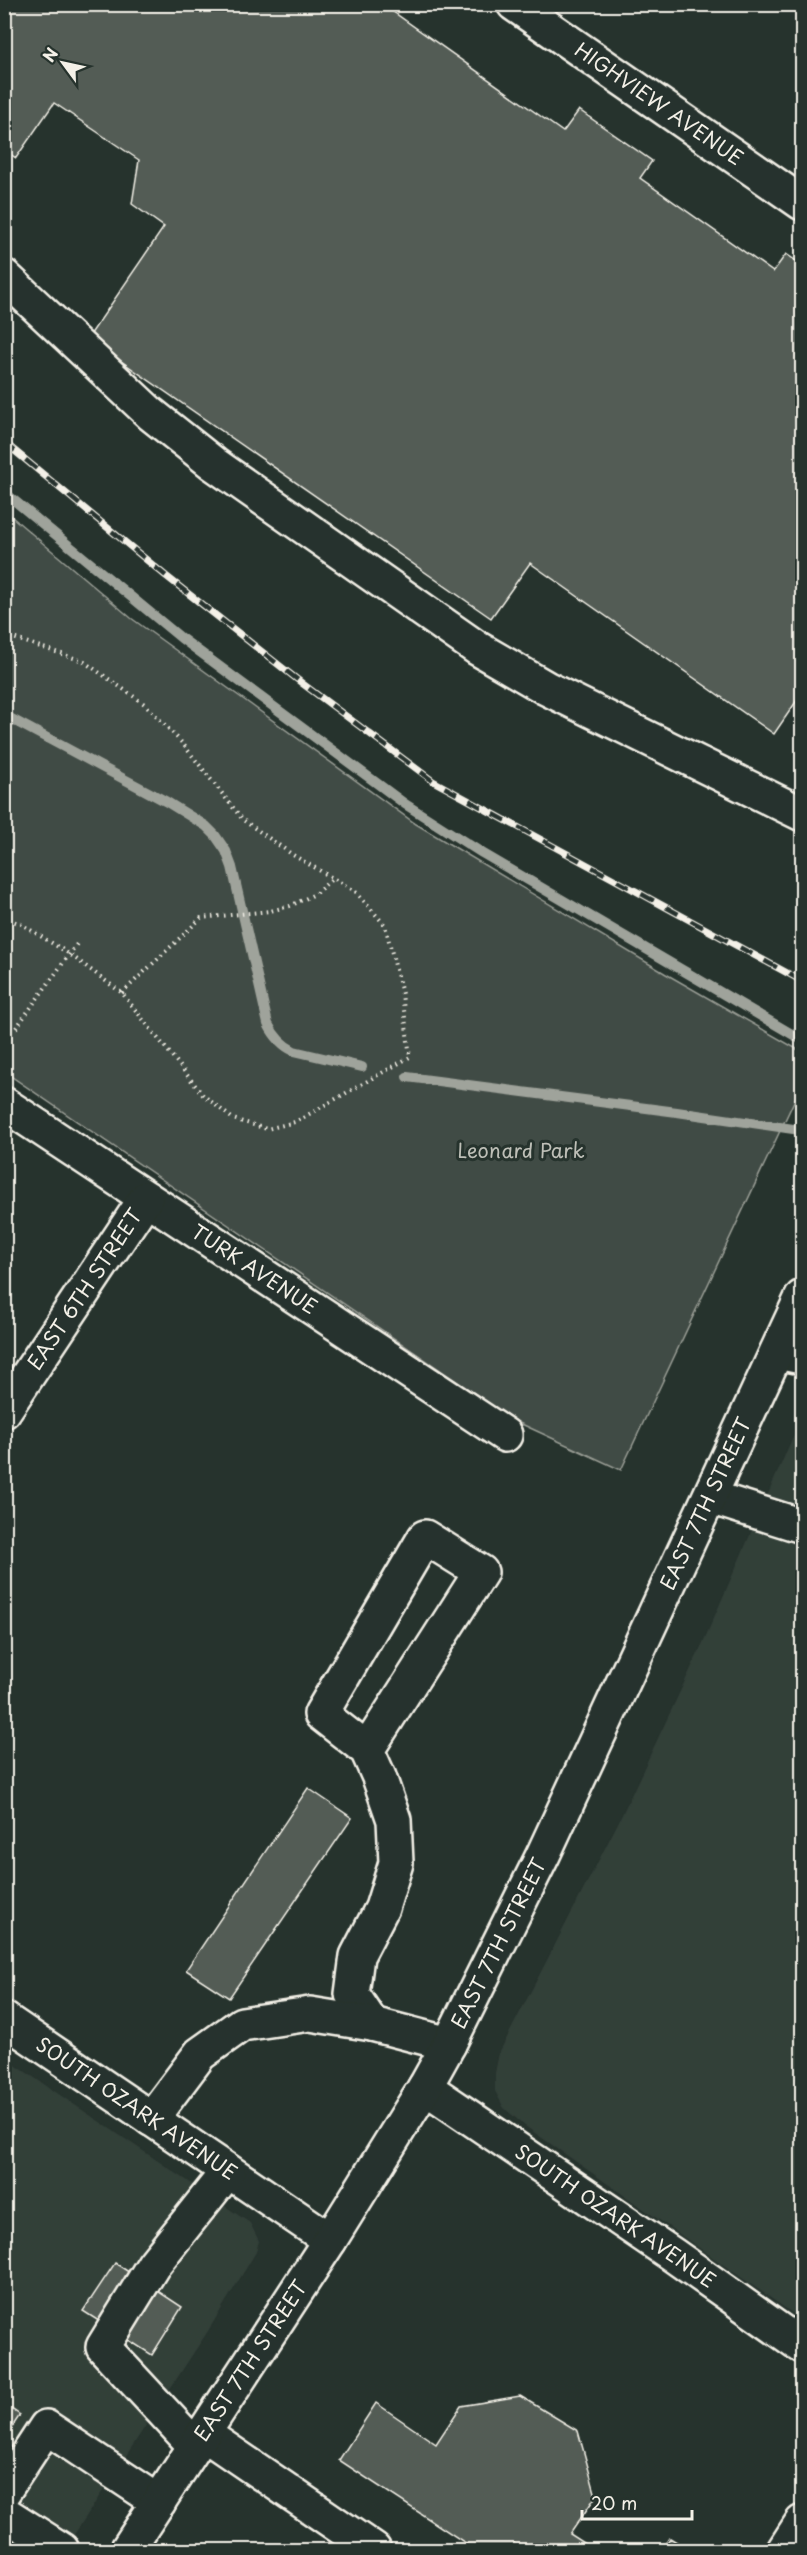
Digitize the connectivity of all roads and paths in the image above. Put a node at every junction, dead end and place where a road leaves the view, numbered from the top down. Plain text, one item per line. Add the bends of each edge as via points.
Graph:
1 (514, 4) edge
2 (802, 203) edge
3 (4, 276) edge
4 (4, 635) edge
5 (802, 814) edge
6 (333, 878) junction
7 (4, 918) edge
8 (79, 941) dead end
9 (68, 953) junction
10 (122, 993) junction
11 (16, 1028) dead end
12 (4, 1104) edge
13 (146, 1198) junction
14 (802, 1297) edge
15 (790, 1354) edge
16 (4, 1411) edge
17 (505, 1435) dead end
18 (710, 1497) junction
19 (802, 1526) edge
20 (367, 1750) junction
21 (4, 2019) edge
22 (372, 2024) junction
23 (449, 2044) junction
24 (425, 2087) junction
25 (151, 2119) junction
26 (228, 2171) junction
27 (330, 2240) junction
28 (802, 2346) edge
29 (200, 2440) junction
30 (4, 2492) edge
31 (159, 2502) junction
32 (4, 2513) edge
33 (802, 2522) edge
34 (62, 2550) edge
35 (127, 2550) edge
36 (375, 2550) edge
37 (784, 2550) edge

1 - 2 street, HIGHVIEW AVENUE
3 - 5 street via 187,442 477,648 546,688
4 - 6 path via 83,661 146,705 183,744 243,820
6 - 10 path via 315,894 290,906 201,918
6 - 10 path via 355,891 385,925 402,994 410,1057 295,1122 267,1128 232,1119 203,1095
7 - 9 path
8 - 9 path
9 - 10 path
9 - 11 path
12 - 13 street, TURK AVENUE
13 - 16 street, EAST 6TH STREET
13 - 17 street, TURK AVENUE
14 - 15 street, EAST 7TH STREET
15 - 18 street, EAST 7TH STREET
18 - 19 street
18 - 23 street, EAST 7TH STREET via 543,1855
20 - 20 street via 321,1714 424,1537 480,1572
20 - 22 street via 394,1821 396,1863 382,1908 357,1956 352,1994
21 - 25 street, SOUTH OZARK AVENUE
22 - 23 street
22 - 25 street via 310,2014 242,2024 200,2054
23 - 24 street, EAST 7TH STREET
24 - 27 street, EAST 7TH STREET
24 - 28 street, SOUTH OZARK AVENUE
25 - 26 street, SOUTH OZARK AVENUE
26 - 27 street, SOUTH OZARK AVENUE
26 - 29 street via 154,2264 103,2347
27 - 29 street, EAST 7TH STREET
29 - 31 street, EAST 7TH STREET
29 - 36 street
30 - 31 street via 46,2427
31 - 35 street, EAST 7TH STREET
32 - 34 street
33 - 37 street

